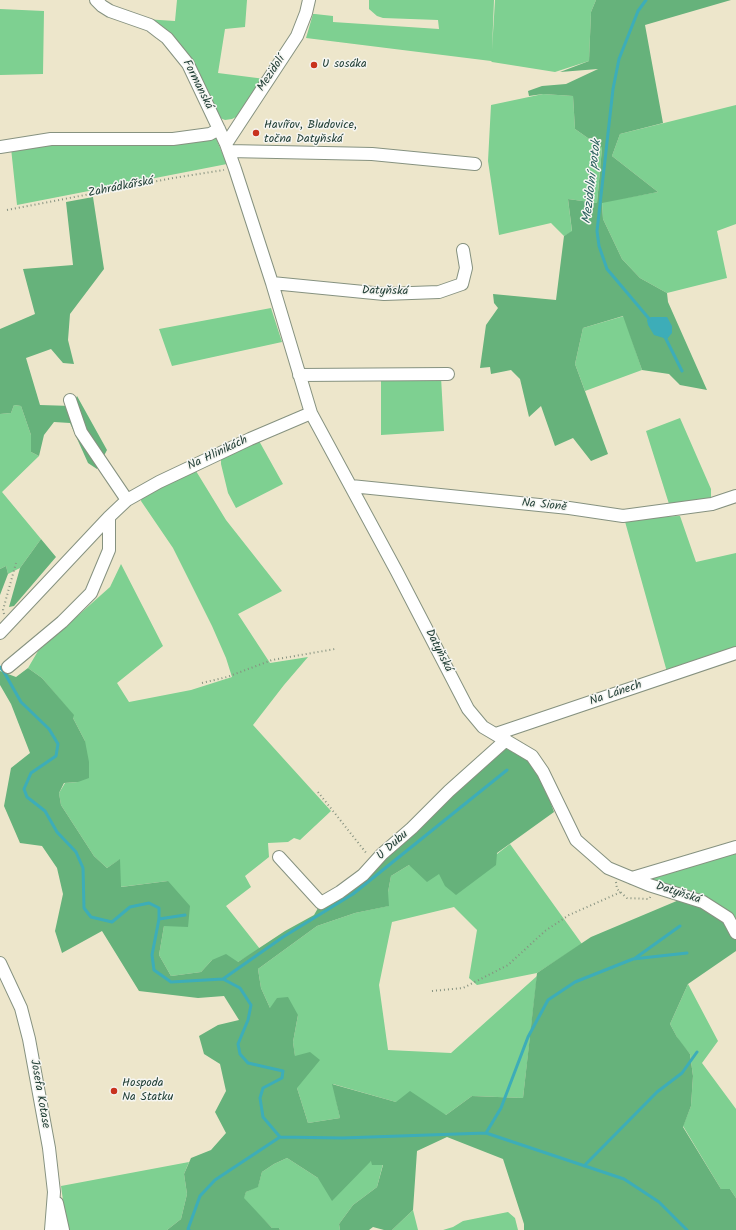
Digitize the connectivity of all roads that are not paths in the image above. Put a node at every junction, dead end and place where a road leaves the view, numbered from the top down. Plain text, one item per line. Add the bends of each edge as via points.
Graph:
1 (96, 0) edge
2 (310, 0) edge
3 (219, 129) junction
4 (0, 147) edge
5 (227, 148) junction
6 (475, 164) dead end
7 (463, 250) dead end
8 (272, 283) junction
9 (448, 374) dead end
10 (299, 375) junction
11 (70, 400) dead end
12 (311, 413) junction
13 (351, 486) junction
14 (736, 496) edge
15 (127, 500) junction
16 (108, 517) junction
17 (3, 630) edge
18 (736, 653) edge
19 (8, 667) dead end
20 (501, 737) junction
21 (736, 846) edge
22 (279, 857) dead end
23 (632, 878) junction
24 (736, 933) edge
25 (0, 963) edge
26 (54, 1192) junction
27 (51, 1230) edge
28 (63, 1230) edge

1 - 3 street, Formanská via 110,11 150,25 167,38 188,64
2 - 5 street, Mezidolí via 297,36
3 - 4 street via 210,134 173,140 51,139
3 - 5 street, Formanská
5 - 6 street via 372,154
5 - 8 street, Datyňská
7 - 8 street, Datyňská via 466,268 462,284 439,292 384,294
8 - 10 street, Datyňská
9 - 10 street
10 - 12 street, Datyňská
11 - 15 street via 81,432
12 - 13 street, Datyňská
12 - 15 street, Na Hlinikách via 159,482
13 - 14 street, Na Sioně via 569,508 623,516 712,504
13 - 20 street, Datyňská via 468,709 483,727
15 - 16 street, Na Hlinikách
16 - 17 street, Na Hlinikách
16 - 19 street via 109,550 91,593 62,622
18 - 20 street, Na Lánech
20 - 22 street, U Dubu via 412,828 382,854 363,875 340,892 321,902
20 - 23 street, Datyňská via 532,756 543,772 576,840 608,868
21 - 23 street, Datyňská
23 - 24 street, Datyňská via 703,902 728,918
25 - 26 street, Josefa Kotase via 21,1008 29,1039
26 - 27 street, Josefa Kotase
26 - 28 street

